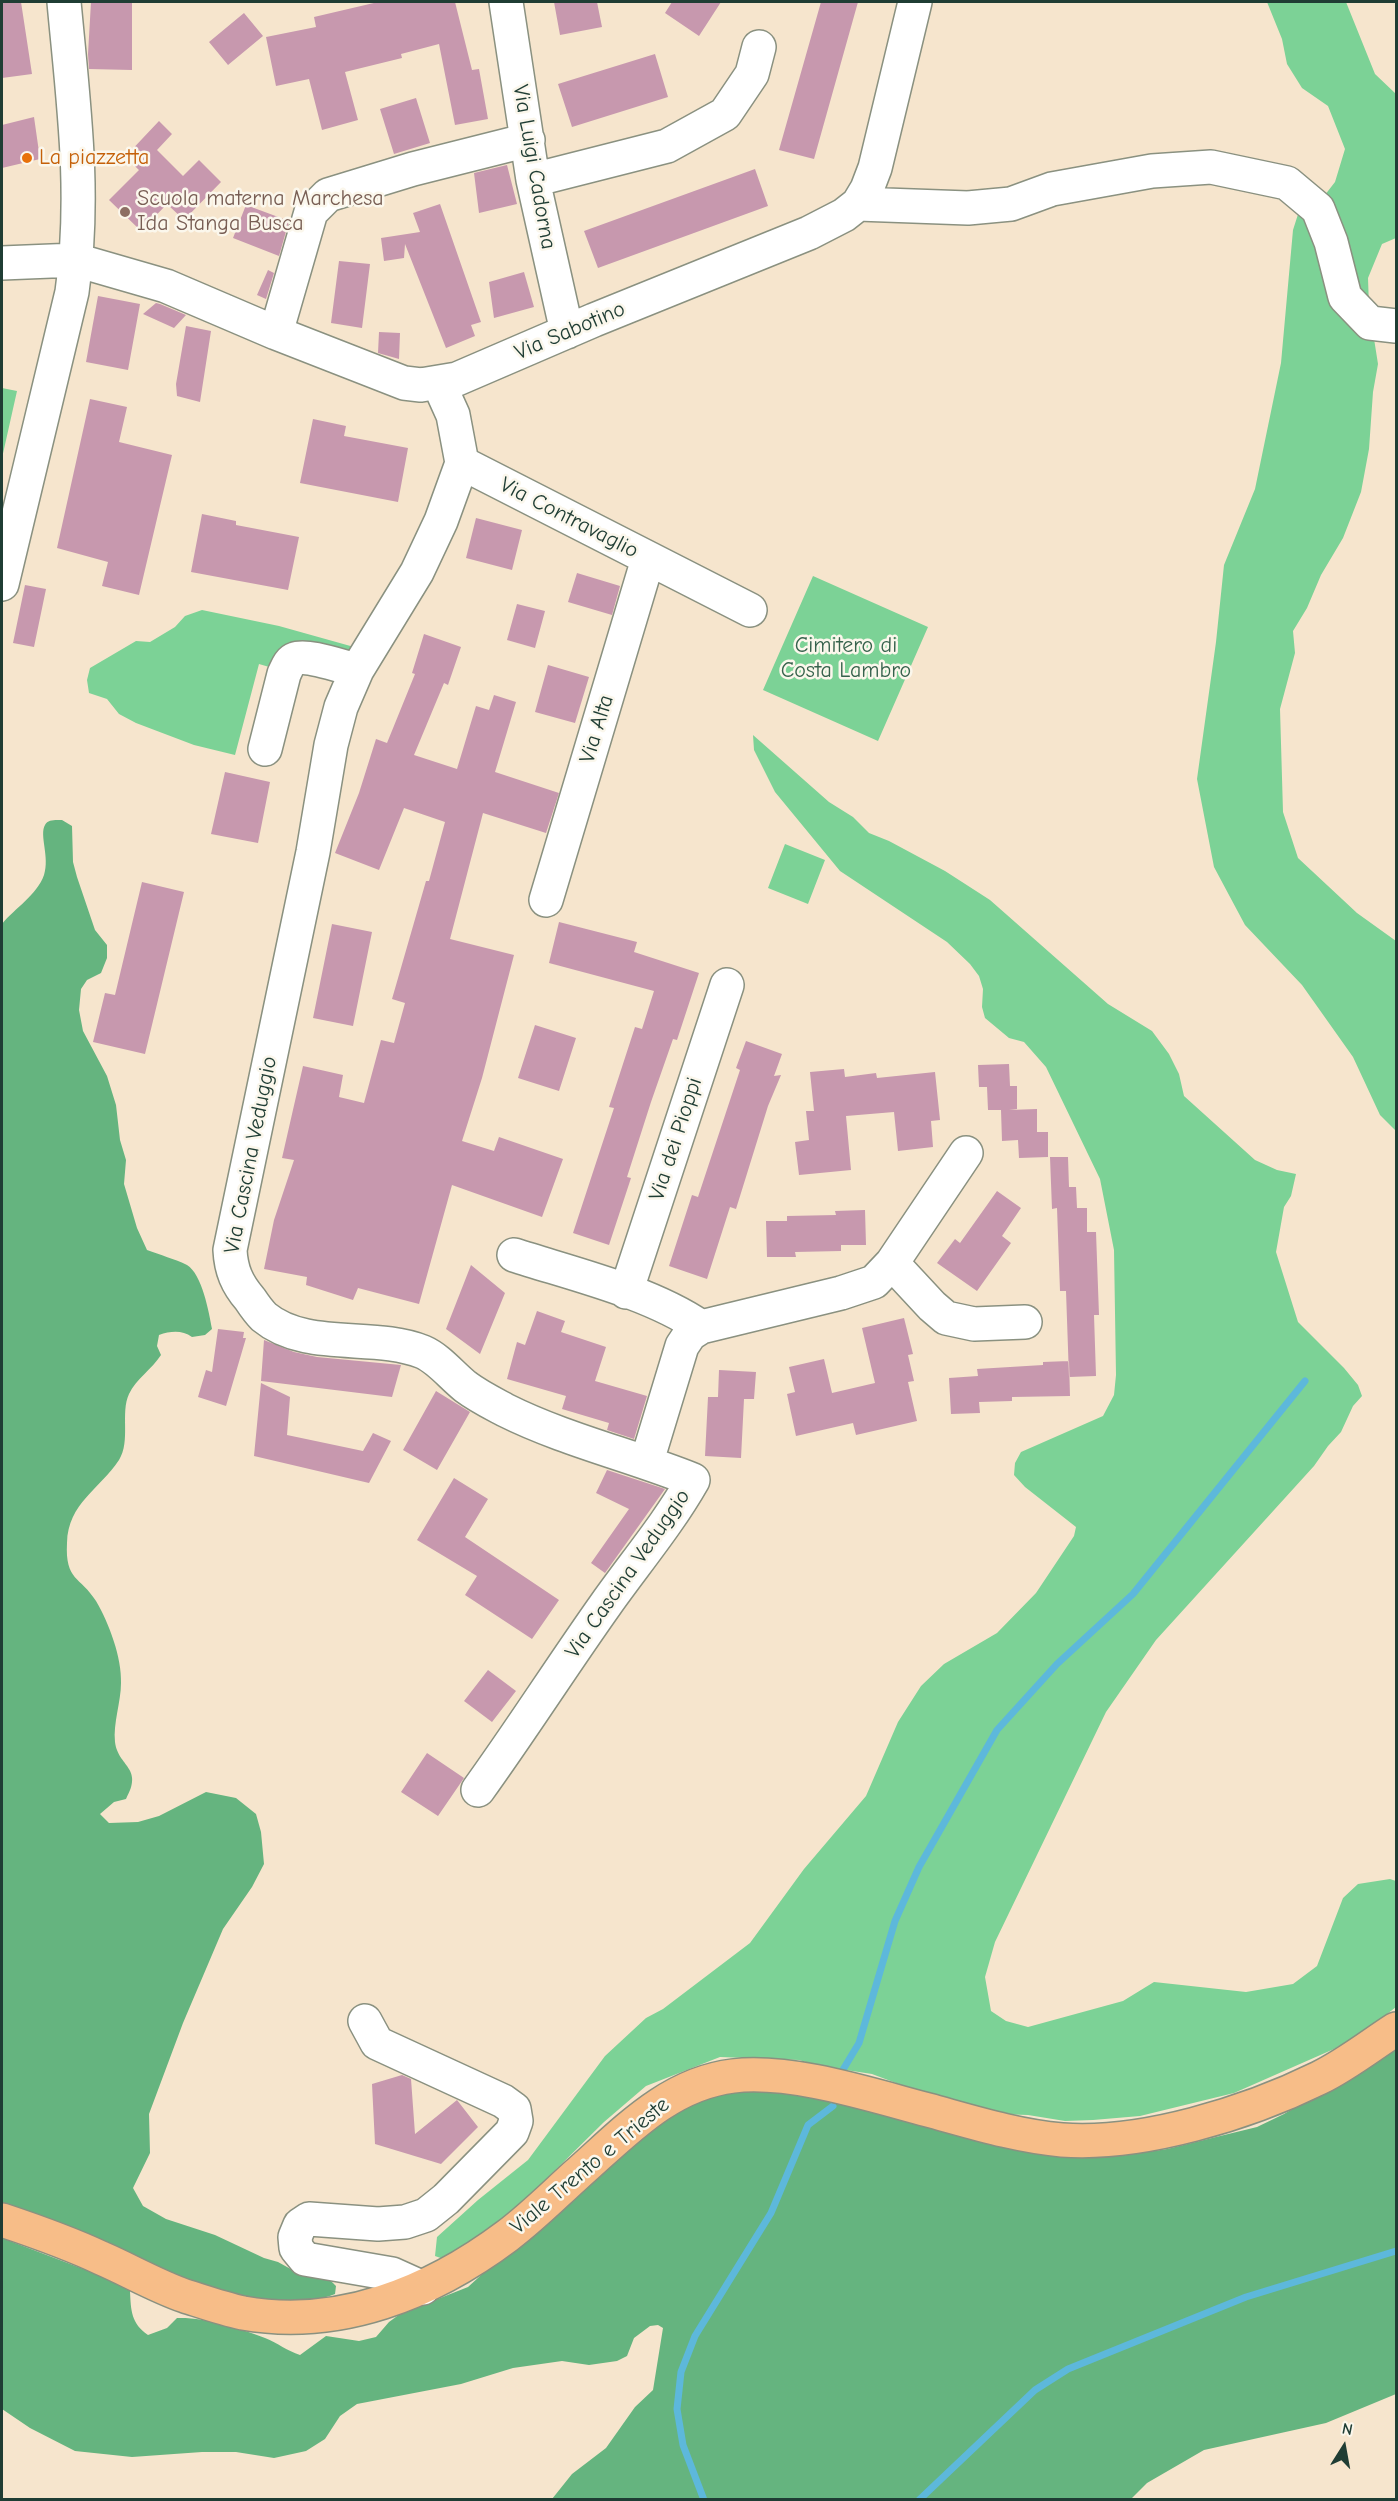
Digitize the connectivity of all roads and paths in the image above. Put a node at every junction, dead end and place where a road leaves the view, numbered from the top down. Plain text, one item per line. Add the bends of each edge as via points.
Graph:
1 (506, 2) edge
2 (915, 2) edge
3 (65, 3) edge
4 (759, 47) dead end
5 (528, 140) junction
6 (533, 180) junction
7 (858, 204) junction
8 (76, 260) junction
9 (2, 263) edge
10 (1396, 326) edge
11 (567, 332) junction
12 (276, 333) junction
13 (439, 384) junction
14 (462, 463) junction
15 (648, 559) junction
16 (2, 584) edge
17 (750, 610) dead end
18 (357, 670) junction
19 (265, 749) dead end
20 (546, 900) dead end
21 (727, 985) dead end
22 (966, 1153) dead end
23 (514, 1255) dead end
24 (892, 1263) junction
25 (626, 1292) junction
26 (1025, 1322) dead end
27 (701, 1327) junction
28 (648, 1461) junction
29 (477, 1790) dead end
30 (365, 2021) dead end
31 (1396, 2029) edge
32 (2, 2220) edge
33 (423, 2288) junction

1 - 5 street, Via Luigi Cadorna
2 - 7 street, Via Sabotino via 875,168
3 - 8 street via 80,196
4 - 6 street via 752,74 725,114 667,146
5 - 6 street, Via Luigi Cadorna
5 - 12 street via 328,195 311,212
6 - 11 street, Via Luigi Cadorna
7 - 10 street via 968,208 1011,204 1052,189 1152,171 1211,167 1287,183 1318,209 1345,297 1370,323
7 - 11 street, Via Sabotino via 809,233
8 - 9 street, Via Sabotino
8 - 12 street, Via Sabotino via 166,286
8 - 16 street via 72,292
11 - 13 street, Via Sabotino
12 - 13 street, Via Sabotino via 404,383
13 - 14 street via 453,415
14 - 15 street, Via Contravaglio
14 - 18 street, Via Cascina Veduggio via 417,572
15 - 17 street, Via Contravaglio
15 - 20 street, Via Alta
18 - 19 street via 307,658 290,662
18 - 28 street, Via Cascina Veduggio via 331,745 313,852 232,1233 231,1265 235,1279 264,1317 287,1331 424,1353 465,1386 506,1410 611,1452
21 - 25 street, Via dei Pioppi
22 - 24 street
23 - 25 street
24 - 26 street via 946,1318 974,1324
24 - 27 street via 874,1282 842,1293
25 - 27 street via 681,1313
27 - 28 street via 682,1346
28 - 29 street, Via Cascina Veduggio via 693,1480
30 - 33 street via 377,2043 514,2109 516,2121 512,2132 426,2215 405,2222 309,2219 300,2225 296,2248 305,2259 392,2274
31 - 33 main road, Viale Trento e Trieste via 1323,2076 1262,2103 1162,2131 1107,2138 1066,2140 1021,2135 863,2093 768,2075 712,2079 648,2111 508,2236
32 - 33 main road, Viale Trento e Trieste via 97,2256 181,2294 242,2313 314,2317 375,2304

